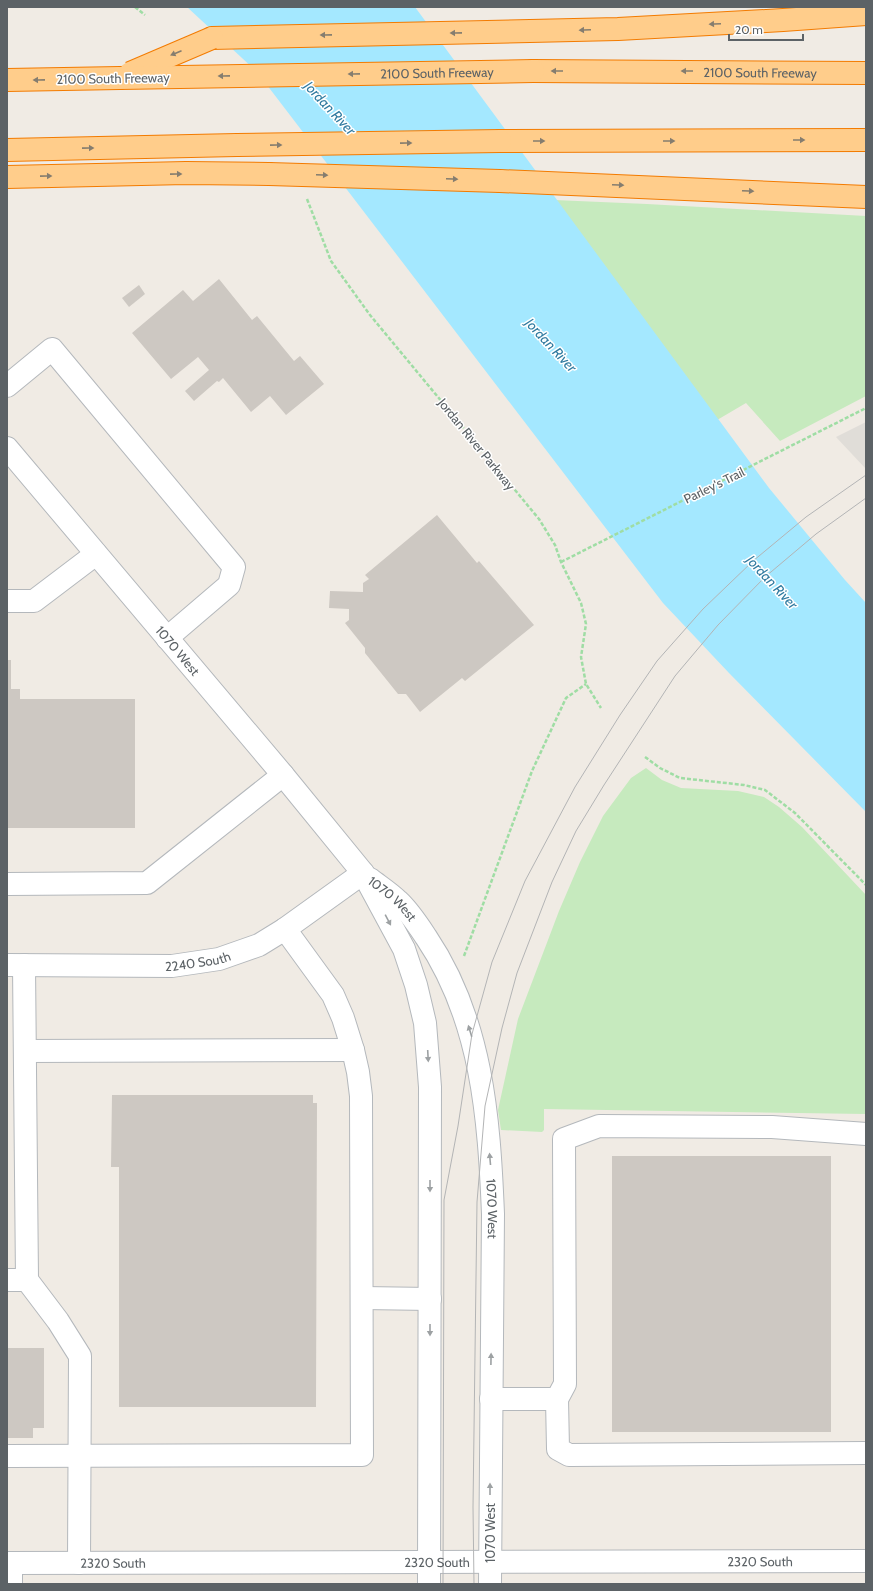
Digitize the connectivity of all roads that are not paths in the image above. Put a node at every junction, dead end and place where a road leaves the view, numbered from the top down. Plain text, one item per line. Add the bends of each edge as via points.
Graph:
1 (866, 14) edge
2 (866, 72) edge
3 (120, 78) junction
4 (7, 80) edge
5 (866, 140) edge
6 (7, 150) edge
7 (7, 177) edge
8 (866, 197) edge
9 (7, 386) edge
10 (7, 448) edge
11 (96, 554) junction
12 (7, 601) edge
13 (167, 638) junction
14 (283, 776) junction
15 (363, 873) junction
16 (7, 884) edge
17 (285, 929) junction
18 (16, 965) edge
19 (353, 1050) junction
20 (25, 1051) junction
21 (866, 1134) edge
22 (17, 1280) edge
23 (363, 1298) junction
24 (430, 1299) junction
25 (491, 1399) junction
26 (557, 1399) junction
27 (866, 1453) edge
28 (7, 1456) edge
29 (79, 1456) junction
30 (866, 1561) edge
31 (429, 1562) junction
32 (490, 1562) junction
33 (9, 1563) edge
34 (79, 1563) junction
35 (11, 1584) edge
36 (429, 1584) edge
37 (490, 1584) edge

1 -> 3 highway, bridge via 618,29 212,38
2 -> 3 highway, 2100 South Freeway, bridge via 533,70
3 -> 4 highway, 2100 South Freeway
6 -> 5 highway, bridge via 500,141
7 -> 8 highway, bridge via 269,174 579,183
9 - 13 street via 52,349 234,567 229,585
10 - 11 street, 1070 West
11 - 12 street via 34,601
11 - 13 street, 1070 West
13 - 14 street, 1070 West
14 - 15 street, 1070 West
14 - 16 street via 147,883
15 - 17 street, 2240 South
15 -> 24 street, 1070 West via 404,949 425,1023 430,1087
25 -> 15 street, 1070 West via 491,1171 485,1106 472,1034 449,976 423,932 399,901
17 - 18 street, 2240 South via 259,944 219,959 172,966
17 - 19 street via 333,995
18 - 20 street
19 - 20 street
19 - 23 street via 361,1096
20 - 22 street
21 - 26 street via 772,1127 599,1126 564,1140 565,1384
22 - 29 street via 58,1321 80,1356
23 - 24 street
23 - 29 street via 362,1454
24 -> 31 street, 1070 West
25 - 26 street
32 -> 25 street, 1070 West
26 - 27 street via 558,1449 569,1454
28 - 29 street
29 - 34 street
30 - 32 street, 2320 South
31 - 32 street, 2320 South
31 - 34 street, 2320 South
31 - 36 street, 1070 West
32 - 37 street, 1070 West
33 - 34 street, 2320 South
33 - 35 street

